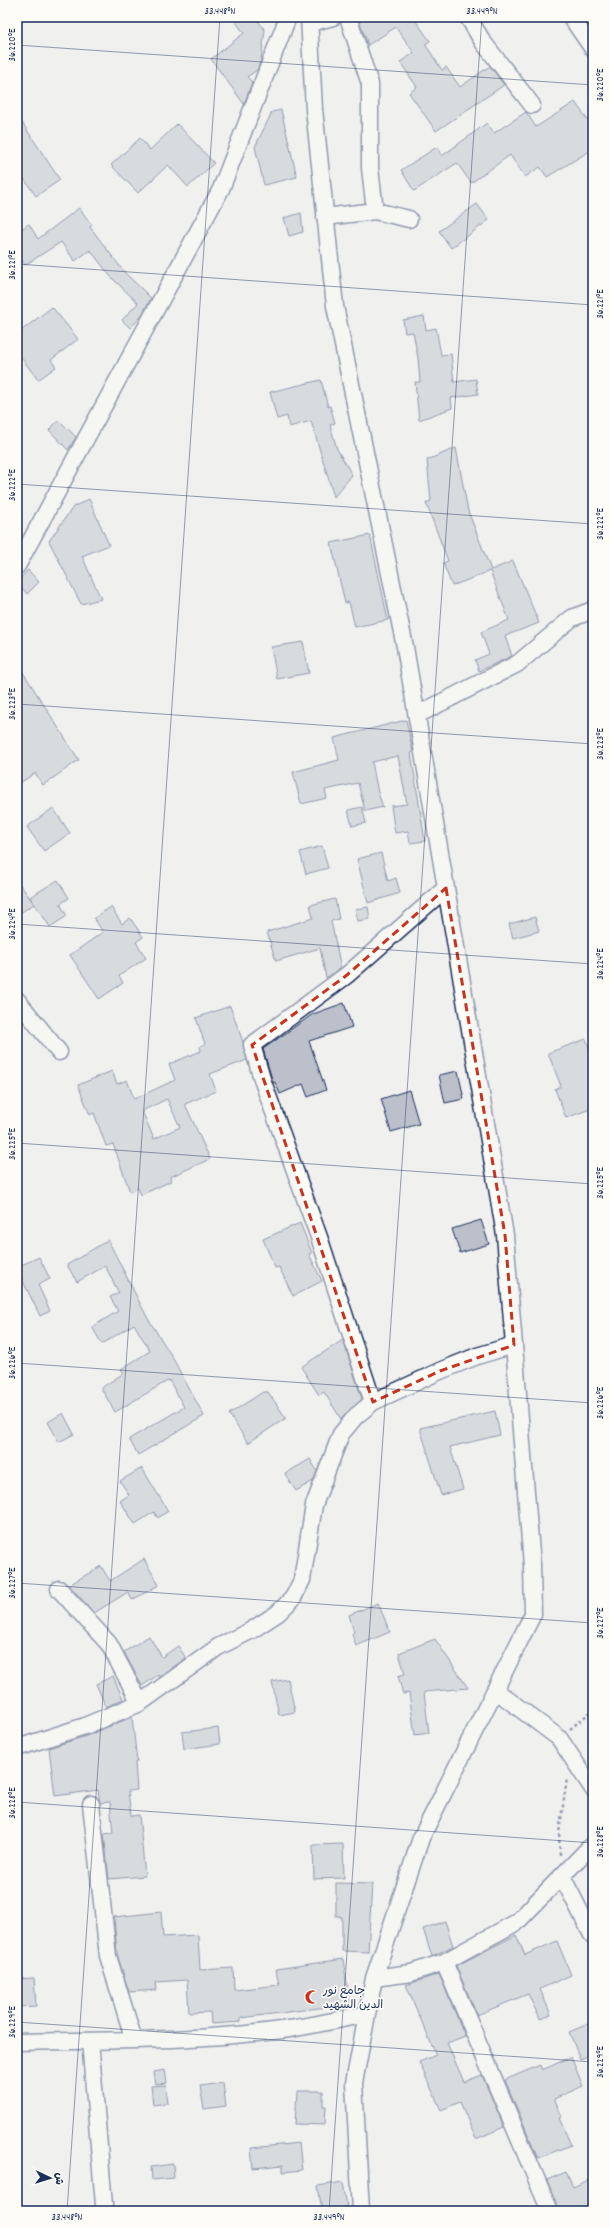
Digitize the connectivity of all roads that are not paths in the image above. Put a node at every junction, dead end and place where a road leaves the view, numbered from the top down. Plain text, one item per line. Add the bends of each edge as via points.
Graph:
1 (288, 17) edge
2 (333, 17) edge
3 (348, 17) edge
4 (468, 17) edge
5 (571, 17) edge
6 (310, 20) edge
7 (593, 49) edge
8 (532, 104) dead end
9 (375, 211) junction
10 (325, 217) junction
11 (409, 219) dead end
12 (17, 566) edge
13 (593, 610) edge
14 (417, 715) junction
15 (446, 888) junction
16 (17, 1000) edge
17 (59, 1052) dead end
18 (514, 1345) junction
19 (373, 1402) junction
20 (59, 1589) dead end
21 (495, 1690) junction
22 (140, 1703) junction
23 (17, 1748) edge
24 (593, 1788) edge
25 (91, 1804) dead end
26 (593, 1844) edge
27 (562, 1876) junction
28 (593, 1937) edge
29 (444, 1962) junction
30 (374, 1978) junction
31 (367, 2014) junction
32 (134, 2040) junction
33 (90, 2041) junction
34 (17, 2042) edge
35 (104, 2205) dead end
36 (361, 2211) edge
37 (550, 2211) edge

1 - 12 street via 221,189
2 - 6 street
3 - 9 street via 370,84 370,168
4 - 8 street via 483,42
5 - 7 street
6 - 10 street via 314,109
9 - 10 street
9 - 11 street
10 - 14 street via 335,306
13 - 14 street via 572,618 517,664
14 - 15 street
15 - 18 street via 505,1235
15 - 19 street via 347,974 252,1045
16 - 17 street
18 - 19 street via 448,1368
18 - 21 street via 532,1565 533,1614
19 - 22 street via 356,1416 342,1434 314,1506 302,1580 293,1598 278,1613 218,1647
20 - 22 street via 109,1644
21 - 24 street via 559,1738
21 - 30 street via 421,1838
22 - 23 street via 85,1726
25 - 32 street via 108,1956
26 - 27 street
27 - 28 street
27 - 29 street via 518,1922
29 - 30 street via 411,1973
29 - 37 street
30 - 31 street
31 - 32 street via 290,2029
31 - 36 street via 354,2082
32 - 33 street
33 - 34 street
33 - 35 street

